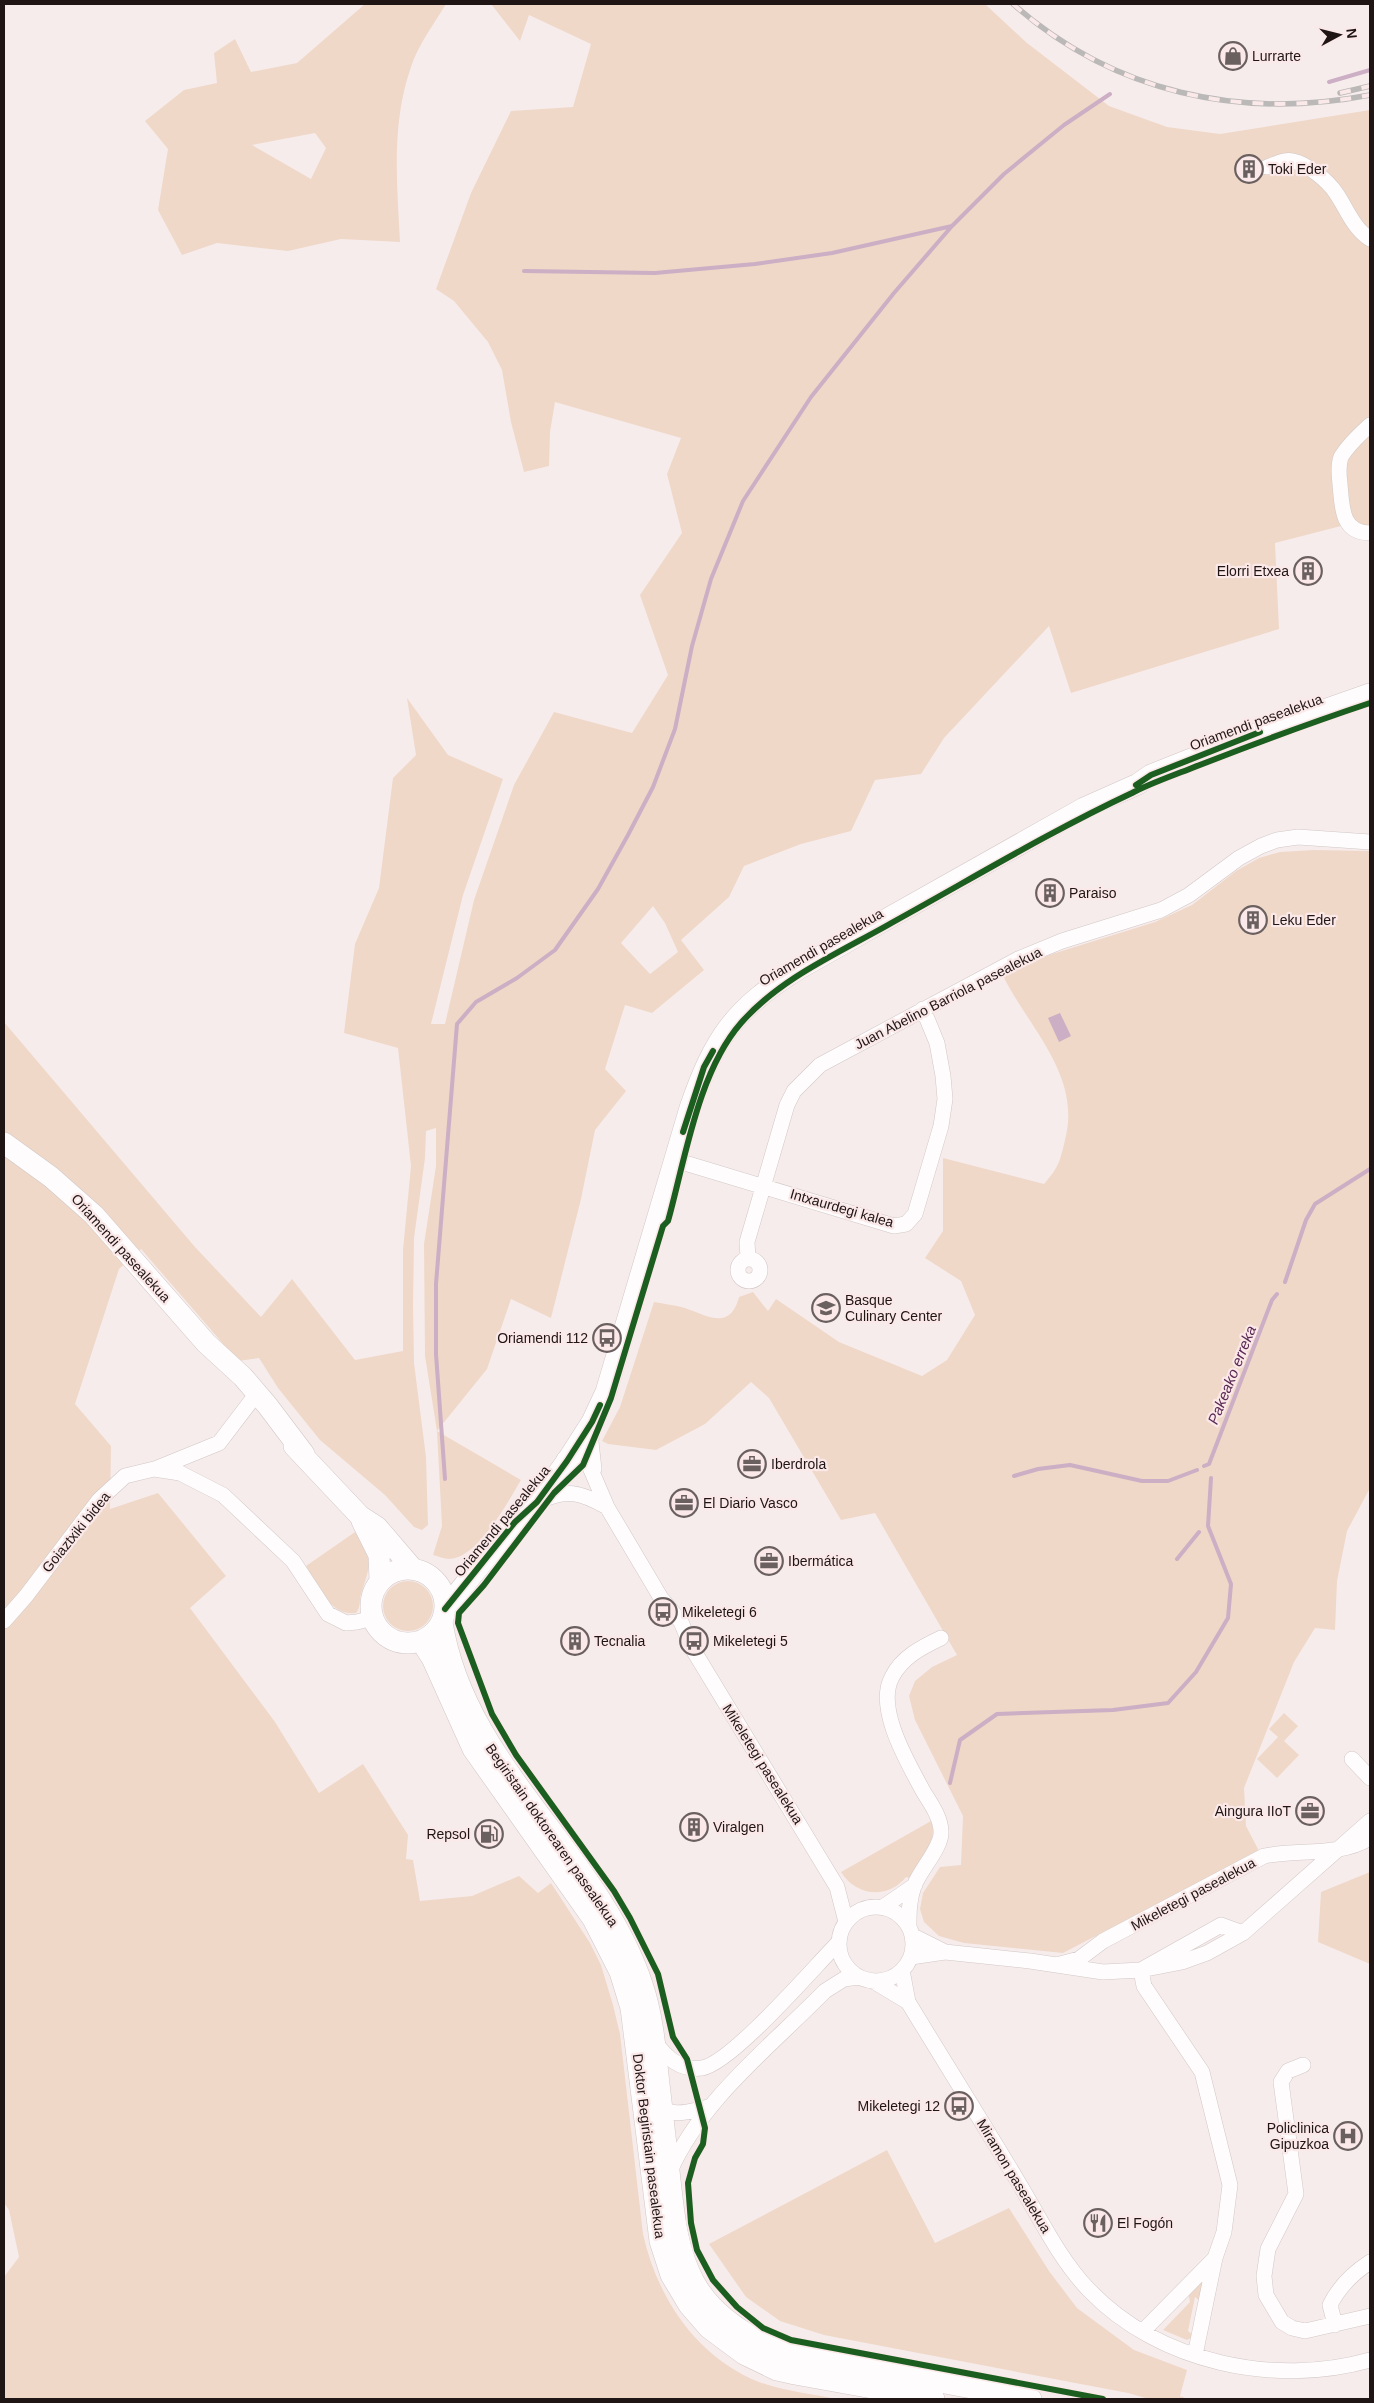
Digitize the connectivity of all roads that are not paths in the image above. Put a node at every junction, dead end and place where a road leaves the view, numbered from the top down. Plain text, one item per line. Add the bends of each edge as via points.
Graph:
1 (1268, 167) dead end
2 (1370, 239) edge
3 (1370, 425) edge
4 (1370, 533) edge
5 (1370, 694) edge
6 (1150, 775) junction
7 (1370, 842) edge
8 (923, 1009) junction
9 (682, 1100) junction
10 (4, 1143) edge
11 (675, 1160) junction
12 (764, 1186) junction
13 (656, 1188) junction
14 (748, 1258) dead end
15 (206, 1343) junction
16 (252, 1401) junction
17 (592, 1422) junction
18 (304, 1454) junction
19 (570, 1458) junction
20 (154, 1469) junction
21 (594, 1473) junction
22 (545, 1474) junction
23 (537, 1502) junction
24 (606, 1507) junction
25 (360, 1516) junction
26 (515, 1522) junction
27 (475, 1569) junction
28 (420, 1571) junction
29 (380, 1580) junction
30 (443, 1615) junction
31 (372, 1618) junction
32 (4, 1622) edge
33 (941, 1638) dead end
34 (421, 1641) junction
35 (1352, 1760) dead end
36 (1370, 1778) edge
37 (1370, 1811) edge
38 (1368, 1828) edge
39 (1339, 1850) junction
40 (915, 1885) junction
41 (837, 1887) junction
42 (877, 1907) junction
43 (846, 1922) junction
44 (911, 1931) junction
45 (839, 1942) junction
46 (945, 1952) junction
47 (911, 1957) junction
48 (1056, 1965) junction
49 (902, 1970) junction
50 (1141, 1970) junction
51 (866, 1979) junction
52 (908, 2002) junction
53 (645, 2041) junction
54 (1302, 2065) dead end
55 (708, 2107) junction
56 (662, 2109) junction
57 (670, 2172) junction
58 (1215, 2258) junction
59 (1370, 2262) edge
60 (1370, 2316) edge
61 (1335, 2325) junction
62 (1143, 2331) junction
63 (1195, 2355) junction
64 (1370, 2360) edge
65 (934, 2399) edge
66 (1031, 2399) edge

1 - 2 street via 1294,161 1316,173 1336,192 1351,219
3 - 4 street via 1341,458 1339,473 1342,512 1347,523 1355,530
5 - 6 main road, Oriamendi pasealekua
6 - 9 main road, Oriamendi pasealekua via 1135,776 1101,789 766,976 738,1000 712,1031 697,1058
6 - 11 main road, Oriamendi pasealekua via 1138,784 1084,808 807,963 749,1003 729,1026 704,1067
7 - 8 street, Juan Abelino Barriola pasealekua via 1298,837 1277,840 1239,858 1189,895 1161,910 1036,951
8 - 12 street, Juan Abelino Barriola pasealekua via 820,1066 794,1091 787,1104
8 - 12 street, Intxaurdegi kalea via 937,1043 944,1099 941,1126 915,1214 906,1224 894,1226
9 - 11 street
9 - 13 main road, Oriamendi pasealekua
10 - 15 main road, Oriamendi pasealekua via 80,1202
11 - 12 street
11 - 13 street
11 - 17 main road, Oriamendi pasealekua via 606,1392
12 - 14 street, Juan Abelino Barriola pasealekua via 747,1242
13 - 22 main road, Oriamendi pasealekua via 601,1378 578,1426
15 - 16 main road, Oriamendi pasealekua
15 - 18 main road, Oriamendi pasealekua via 267,1405
16 - 18 main road, Oriamendi pasealekua
16 - 20 street via 219,1443
17 - 19 main road, Oriamendi pasealekua
17 - 21 street, Mikeletegi pasealekua
18 - 25 main road, Oriamendi pasealekua
19 - 21 street, Mikeletegi pasealekua via 576,1454 586,1458
19 - 22 street via 560,1460 552,1471
19 - 23 main road, Oriamendi pasealekua
20 - 31 street, Goiaztxiki bidea via 180,1473 223,1495 292,1561 328,1614 346,1623
20 - 32 street, Goiaztxiki bidea via 125,1476 99,1500
21 - 24 street, Mikeletegi pasealekua
22 - 26 main road, Oriamendi pasealekua via 517,1512
23 - 24 street via 552,1495 578,1493
23 - 26 main road, Oriamendi pasealekua
24 - 41 street, Mikeletegi pasealekua via 669,1609 682,1622 688,1642
25 - 28 main road, Oriamendi pasealekua via 377,1527
25 - 29 main road via 379,1555
26 - 27 main road, Oriamendi pasealekua
27 - 28 main road, Oriamendi pasealekua via 455,1575
27 - 30 main road, Oriamendi pasealekua
28 - 29 main road via 399,1569
28 - 30 main road via 441,1589
29 - 31 main road via 370,1601
30 - 34 main road via 429,1637
30 - 53 main road, Begiristain doktorearen pasealekua via 450,1658 482,1732 602,1902 631,1954 643,1985
31 - 34 main road via 380,1632 389,1639 404,1643
33 - 40 street via 918,1649 901,1664 891,1678 887,1692 888,1711 896,1734 909,1766 940,1822 942,1834
34 - 53 main road, Doktor Begiristain pasealekua via 432,1658 473,1749 593,1919 608,1946
35 - 36 street
37 - 38 street, Mikeletegi pasealekua
38 - 39 street, Mikeletegi pasealekua
39 - 48 street, Mikeletegi pasealekua via 1282,1852 1264,1856 1103,1941 1079,1959
39 - 50 street, Mikeletegi pasealekua via 1242,1933 1194,1958
40 - 42 street
40 - 44 street via 909,1905
41 - 42 street, Mikeletegi pasealekua
41 - 43 street, Mikeletegi pasealekua
42 - 43 street via 852,1915
42 - 44 street via 894,1911
43 - 45 street
44 - 46 street, Mikeletegi pasealekua
44 - 47 street
45 - 51 street via 844,1962
45 - 53 street via 757,2026 714,2063 702,2068 684,2067
46 - 47 street, Mikeletegi pasealekua
46 - 48 street, Mikeletegi pasealekua
47 - 49 street
48 - 50 street, Mikeletegi pasealekua via 1103,1972
49 - 51 street via 884,1980
49 - 52 street, Miramon pasealekua
50 - 58 street via 1144,1986 1202,2072 1230,2185 1224,2232
51 - 52 street, Miramon pasealekua
51 - 55 street via 844,1979 825,1991
52 - 62 street, Miramon pasealekua via 1076,2274 1089,2291 1112,2311
53 - 56 main road, Begiristain doktorearen pasealekua
53 - 65 main road, Doktor Begiristain pasealekua via 660,2241 671,2275 694,2310 709,2328 744,2354 777,2370
54 - 61 street via 1288,2070 1281,2082 1296,2194 1268,2249 1264,2276 1266,2295 1282,2322 1292,2328 1305,2331
55 - 56 street, Doktor Begiristain pasealekua via 672,2113
55 - 57 street via 691,2130
56 - 57 main road, Doktor Begiristain pasealekua
57 - 66 main road, Doktor Begiristain pasealekua via 678,2242 694,2282 716,2311 752,2338 803,2358
58 - 62 street
58 - 63 street
59 - 61 street via 1337,2291 1330,2305
60 - 61 street
62 - 63 street, Miramon pasealekua
63 - 64 street, Miramon pasealekua via 1237,2366 1288,2372 1334,2368

